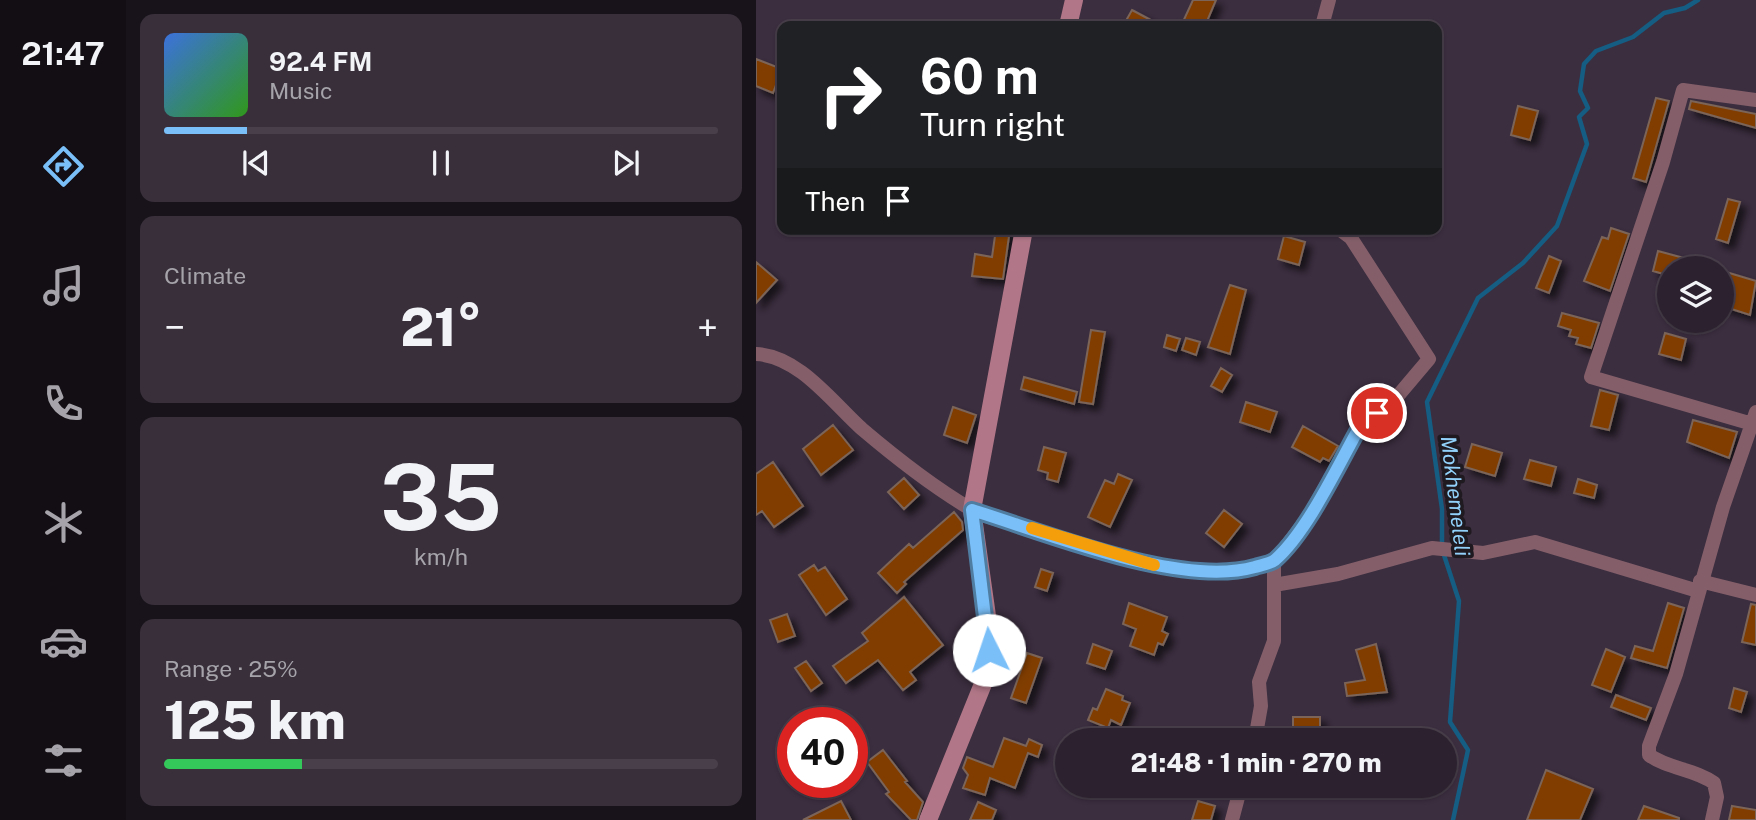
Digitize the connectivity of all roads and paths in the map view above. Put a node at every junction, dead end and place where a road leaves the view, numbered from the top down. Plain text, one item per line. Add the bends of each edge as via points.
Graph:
1 (1074, 0) edge
2 (1329, 0) edge
3 (1069, 21) edge
4 (1323, 21) edge
5 (1756, 100) edge
6 (1023, 235) edge
7 (1347, 235) edge
8 (756, 354) edge
9 (1755, 420) edge
10 (972, 510) junction
11 (1274, 562) junction
12 (1274, 585) junction
13 (1699, 586) junction
14 (1756, 595) edge
15 (1257, 728) edge
16 (1237, 798) edge
17 (929, 820) edge
18 (1231, 820) edge
19 (1712, 820) edge

1 - 3 street
2 - 4 street
5 - 9 street via 1684,90 1591,377
6 - 10 street
7 - 11 street via 1429,359 1391,404 1363,421 1307,519
8 - 10 street via 772,354 797,370 862,429
9 - 13 street
10 - 11 street via 1189,572 1240,570
10 - 17 street via 988,623 989,669
11 - 12 street
12 - 13 street via 1338,574 1432,548 1483,553 1535,542
12 - 15 street via 1274,641 1259,682
13 - 14 street
13 - 19 street via 1649,755 1714,783 1717,797
16 - 18 street

